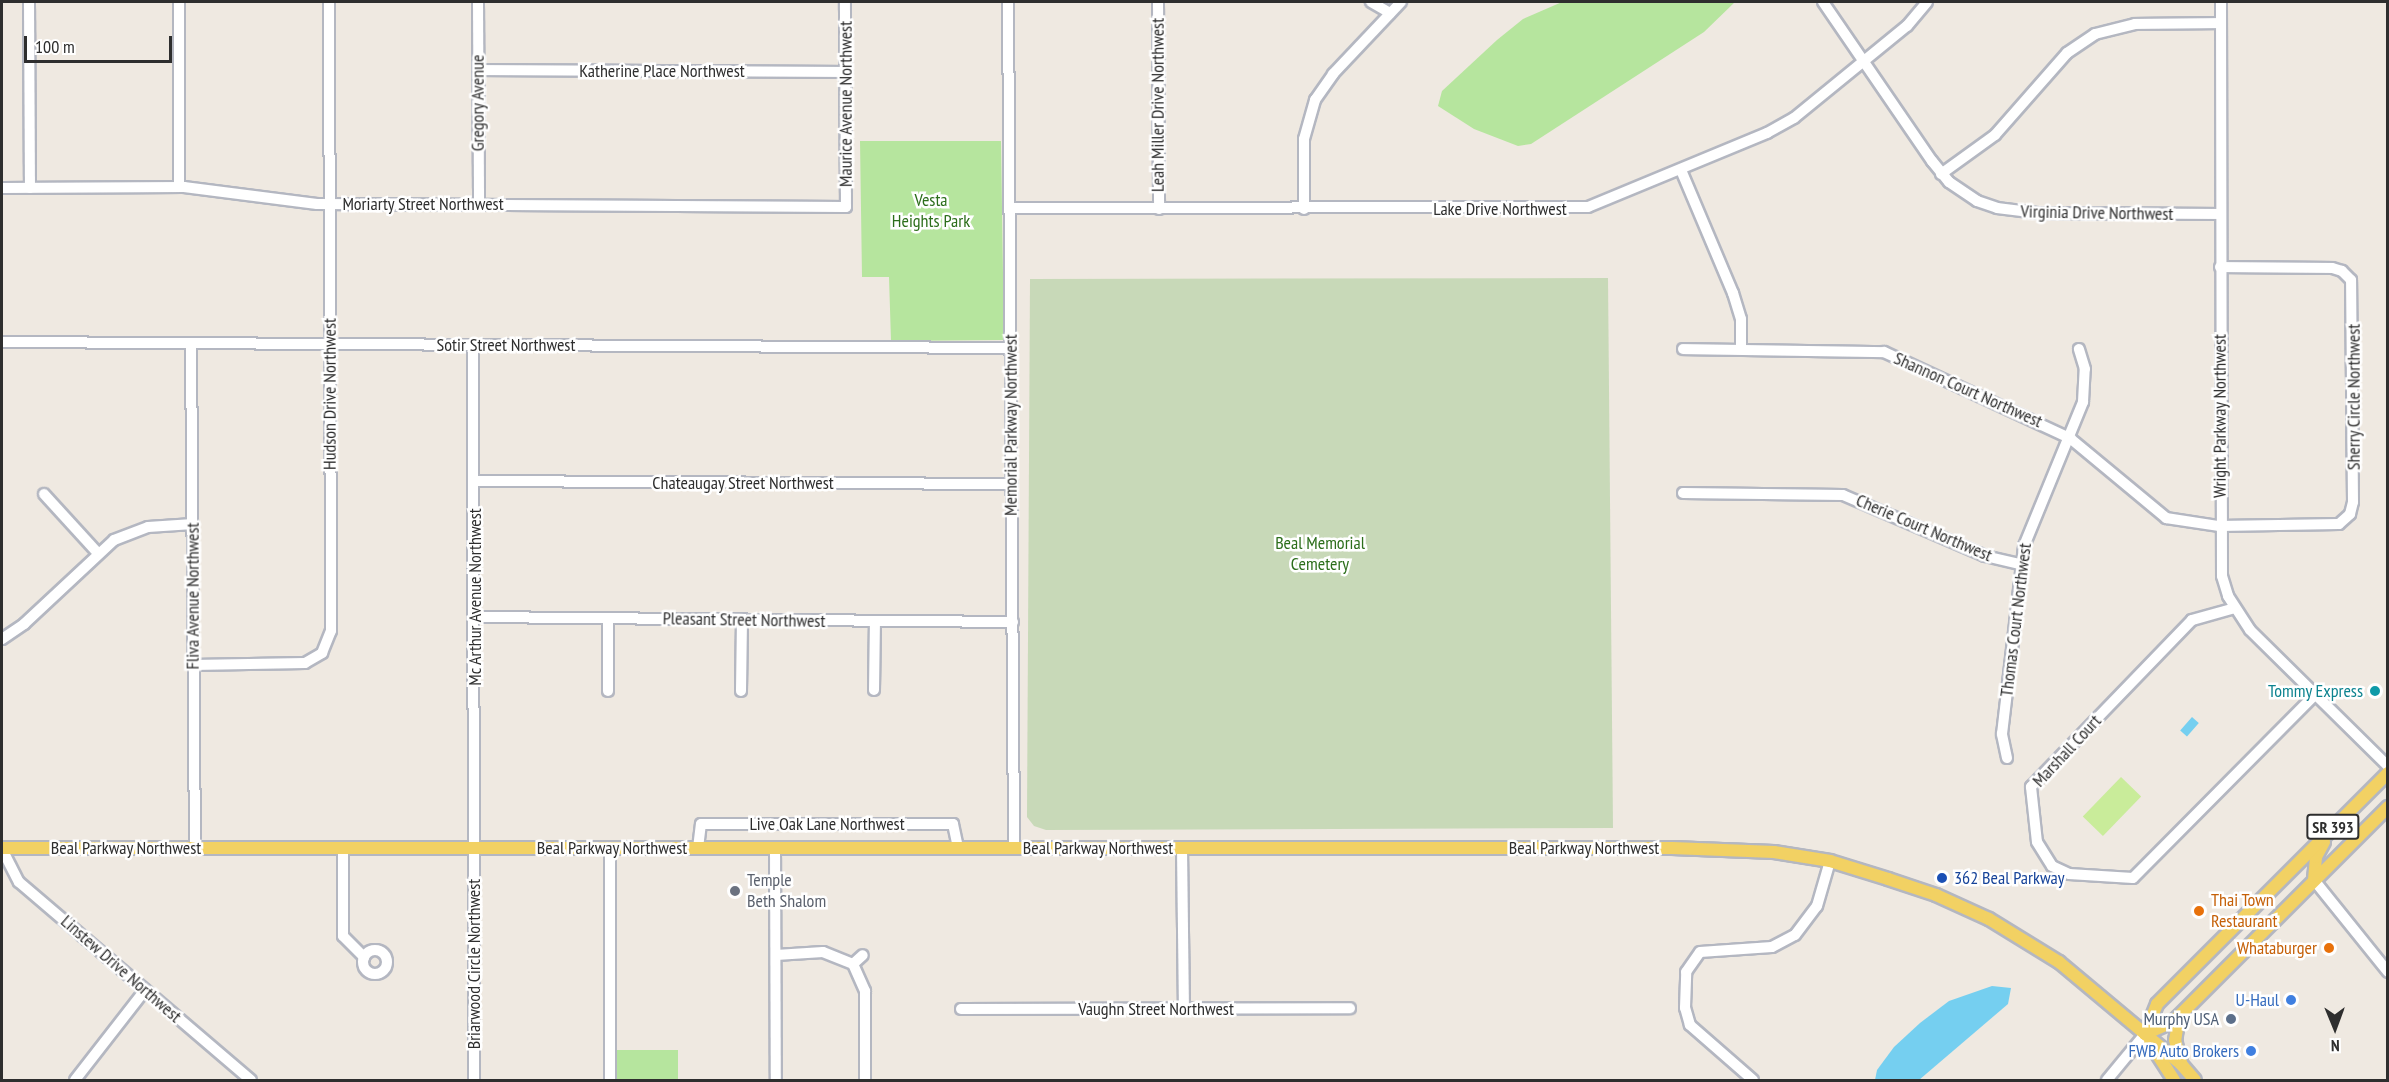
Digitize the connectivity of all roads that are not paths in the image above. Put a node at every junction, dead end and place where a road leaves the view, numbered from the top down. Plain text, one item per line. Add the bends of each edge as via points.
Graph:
1 (29, 2) edge
2 (179, 2) edge
3 (329, 2) edge
4 (478, 2) edge
5 (845, 2) edge
6 (1008, 2) edge
7 (1158, 2) edge
8 (1371, 2) edge
9 (1401, 2) edge
10 (1823, 2) edge
11 (1927, 2) edge
12 (2221, 2) edge
13 (1390, 13) junction
14 (2221, 23) junction
15 (1863, 62) junction
16 (478, 70) junction
17 (846, 72) junction
18 (1681, 170) junction
19 (1941, 174) junction
20 (179, 187) junction
21 (2, 188) edge
22 (30, 188) junction
23 (329, 204) junction
24 (478, 205) junction
25 (846, 207) joint
26 (1010, 208) junction
27 (1159, 208) junction
28 (1304, 209) junction
29 (2220, 214) junction
30 (2220, 267) junction
31 (2, 342) edge
32 (191, 343) junction
33 (330, 344) junction
34 (473, 345) junction
35 (1011, 348) junction
36 (1741, 348) junction
37 (1683, 349) dead end
38 (2079, 349) dead end
39 (2071, 439) junction
40 (474, 481) junction
41 (1012, 484) junction
42 (1683, 493) dead end
43 (44, 494) dead end
44 (193, 524) junction
45 (2219, 526) junction
46 (97, 552) junction
47 (2021, 564) junction
48 (2235, 608) junction
49 (475, 617) junction
50 (608, 618) junction
51 (741, 620) junction
52 (875, 621) junction
53 (1013, 622) junction
54 (2, 639) edge
55 (193, 665) junction
56 (874, 690) dead end
57 (608, 691) dead end
58 (741, 691) dead end
59 (2316, 694) junction
60 (2007, 758) dead end
61 (2388, 766) edge
62 (2388, 773) edge
63 (2388, 807) edge
64 (2328, 833) junction
65 (195, 848) junction
66 (343, 848) junction
67 (475, 848) junction
68 (610, 848) junction
69 (698, 848) junction
70 (775, 848) junction
71 (957, 848) junction
72 (1014, 848) junction
73 (1182, 848) junction
74 (2, 849) edge
75 (1830, 861) junction
76 (2314, 880) junction
77 (776, 955) junction
78 (863, 955) dead end
79 (364, 957) dead end
80 (854, 964) junction
81 (2387, 970) edge
82 (145, 990) junction
83 (1350, 1008) dead end
84 (1184, 1009) junction
85 (961, 1010) dead end
86 (2179, 1016) junction
87 (2145, 1034) junction
88 (2181, 1064) junction
89 (75, 1080) edge
90 (251, 1080) edge
91 (474, 1080) edge
92 (609, 1080) edge
93 (776, 1080) edge
94 (865, 1080) edge
95 (1753, 1080) edge
96 (2107, 1080) edge
97 (2174, 1080) edge
98 (2194, 1080) edge

1 - 22 street
2 - 20 street
3 - 23 street, Hudson Drive Northwest
4 - 16 street, Gregory Avenue
5 - 17 street, Maurice Avenue Northwest
6 - 26 street, Memorial Parkway Northwest
7 - 27 street, Leah Miller Drive Northwest
8 - 13 street
9 - 13 street
10 - 15 street, Virginia Drive Northwest
11 - 15 street, Lake Drive Northwest via 1907,26
12 - 14 street, Wright Parkway Northwest
13 - 28 street via 1328,79 1310,113 1304,148
14 - 19 street via 2134,24 2095,34 2067,53 1995,135
14 - 29 street, Wright Parkway Northwest
15 - 18 street, Lake Drive Northwest via 1779,127
15 - 19 street, Virginia Drive Northwest
16 - 17 street, Katherine Place Northwest
16 - 24 street, Gregory Avenue
17 - 25 street, Maurice Avenue Northwest
18 - 28 street, Lake Drive Northwest via 1596,205 1567,210
18 - 36 street via 1733,293 1741,319
19 - 29 street, Virginia Drive Northwest via 1977,201 2012,211
20 - 22 street, Moriarty Street Northwest
20 - 23 street, Moriarty Street Northwest
21 - 22 street, Moriarty Street Northwest
23 - 24 street, Moriarty Street Northwest
23 - 33 street, Hudson Drive Northwest
24 - 25 street, Moriarty Street Northwest
26 - 27 street, Lake Drive Northwest
26 - 35 street, Memorial Parkway Northwest
27 - 28 street, Lake Drive Northwest
29 - 30 street, Wright Parkway Northwest
30 - 45 street, Wright Parkway Northwest
30 - 45 street, Sherry Circle Northwest via 2338,269 2351,280 2354,303 2350,514 2332,525
31 - 32 street, Sotir Street Northwest
32 - 33 street, Sotir Street Northwest
32 - 44 street, Fliva Avenue Northwest
33 - 34 street, Sotir Street Northwest
33 - 55 street, Hudson Drive Northwest via 328,642 322,653 305,663
34 - 35 street, Sotir Street Northwest
34 - 40 street, Mc Arthur Avenue Northwest
35 - 41 street, Memorial Parkway Northwest
36 - 37 street, Shannon Court Northwest
36 - 39 street, Shannon Court Northwest via 1884,352
38 - 39 street, Thomas Court Northwest via 2085,369 2084,395
39 - 45 street, Shannon Court Northwest via 2159,514 2188,525
39 - 47 street, Thomas Court Northwest via 2027,532
40 - 41 street, Chateaugay Street Northwest
40 - 49 street, Mc Arthur Avenue Northwest
41 - 53 street, Memorial Parkway Northwest
42 - 47 street, Cherie Court Northwest via 1844,495 1985,556
43 - 46 street
44 - 46 street via 137,530
44 - 55 street, Fliva Avenue Northwest
45 - 48 street, Wright Parkway Northwest via 2222,576
46 - 54 street via 24,624
47 - 60 street, Thomas Court Northwest via 2002,734
48 - 59 street, Wright Parkway Northwest via 2250,630
48 - 59 street, Marshall Court via 2192,620 2031,787 2037,842 2052,866 2069,874 2133,878
49 - 50 street, Pleasant Street Northwest
49 - 67 street, Mc Arthur Avenue Northwest
50 - 51 street, Pleasant Street Northwest
50 - 57 street
51 - 52 street, Pleasant Street Northwest
51 - 58 street
52 - 53 street, Pleasant Street Northwest
52 - 56 street
53 - 72 street, Memorial Parkway Northwest
55 - 65 street, Fliva Avenue Northwest
59 - 61 street, Wright Parkway Northwest
62 - 64 main road, SR 393
63 - 76 main road, SR 393
64 - 76 main road via 2316,857
64 - 87 main road, SR 393 via 2157,1004
65 - 66 main road, Beal Parkway Northwest
65 - 74 main road, Beal Parkway Northwest
66 - 67 main road, Beal Parkway Northwest
66 - 79 street via 343,936
67 - 68 main road, Beal Parkway Northwest
67 - 91 street, Briarwood Circle Northwest
68 - 69 main road, Beal Parkway Northwest
68 - 92 street
69 - 70 main road, Beal Parkway Northwest
69 - 71 street, Live Oak Lane Northwest via 701,824 953,824
70 - 71 main road, Beal Parkway Northwest
70 - 77 street
71 - 72 main road, Beal Parkway Northwest
72 - 73 main road, Beal Parkway Northwest
73 - 75 main road, Beal Parkway Northwest via 1727,849
73 - 84 street
74 - 82 street, Linstew Drive Northwest via 19,882
75 - 87 main road, Beal Parkway Northwest via 1936,895 1989,919 2059,962
75 - 95 street via 1813,914 1796,934 1772,947 1700,952 1686,972 1685,1008 1690,1025
76 - 81 street
76 - 86 main road, SR 393
77 - 80 street via 822,952
77 - 93 street
78 - 80 street
80 - 94 street via 865,991
82 - 89 street
82 - 90 street, Linstew Drive Northwest
83 - 84 street, Vaughn Street Northwest
84 - 85 street, Vaughn Street Northwest
86 - 87 main road, SR 393
86 - 88 main road via 2175,1040
87 - 88 main road, Beal Parkway Northwest
87 - 96 street
87 - 97 main road, Beal Parkway Northwest
88 - 98 main road, Beal Parkway Northwest

